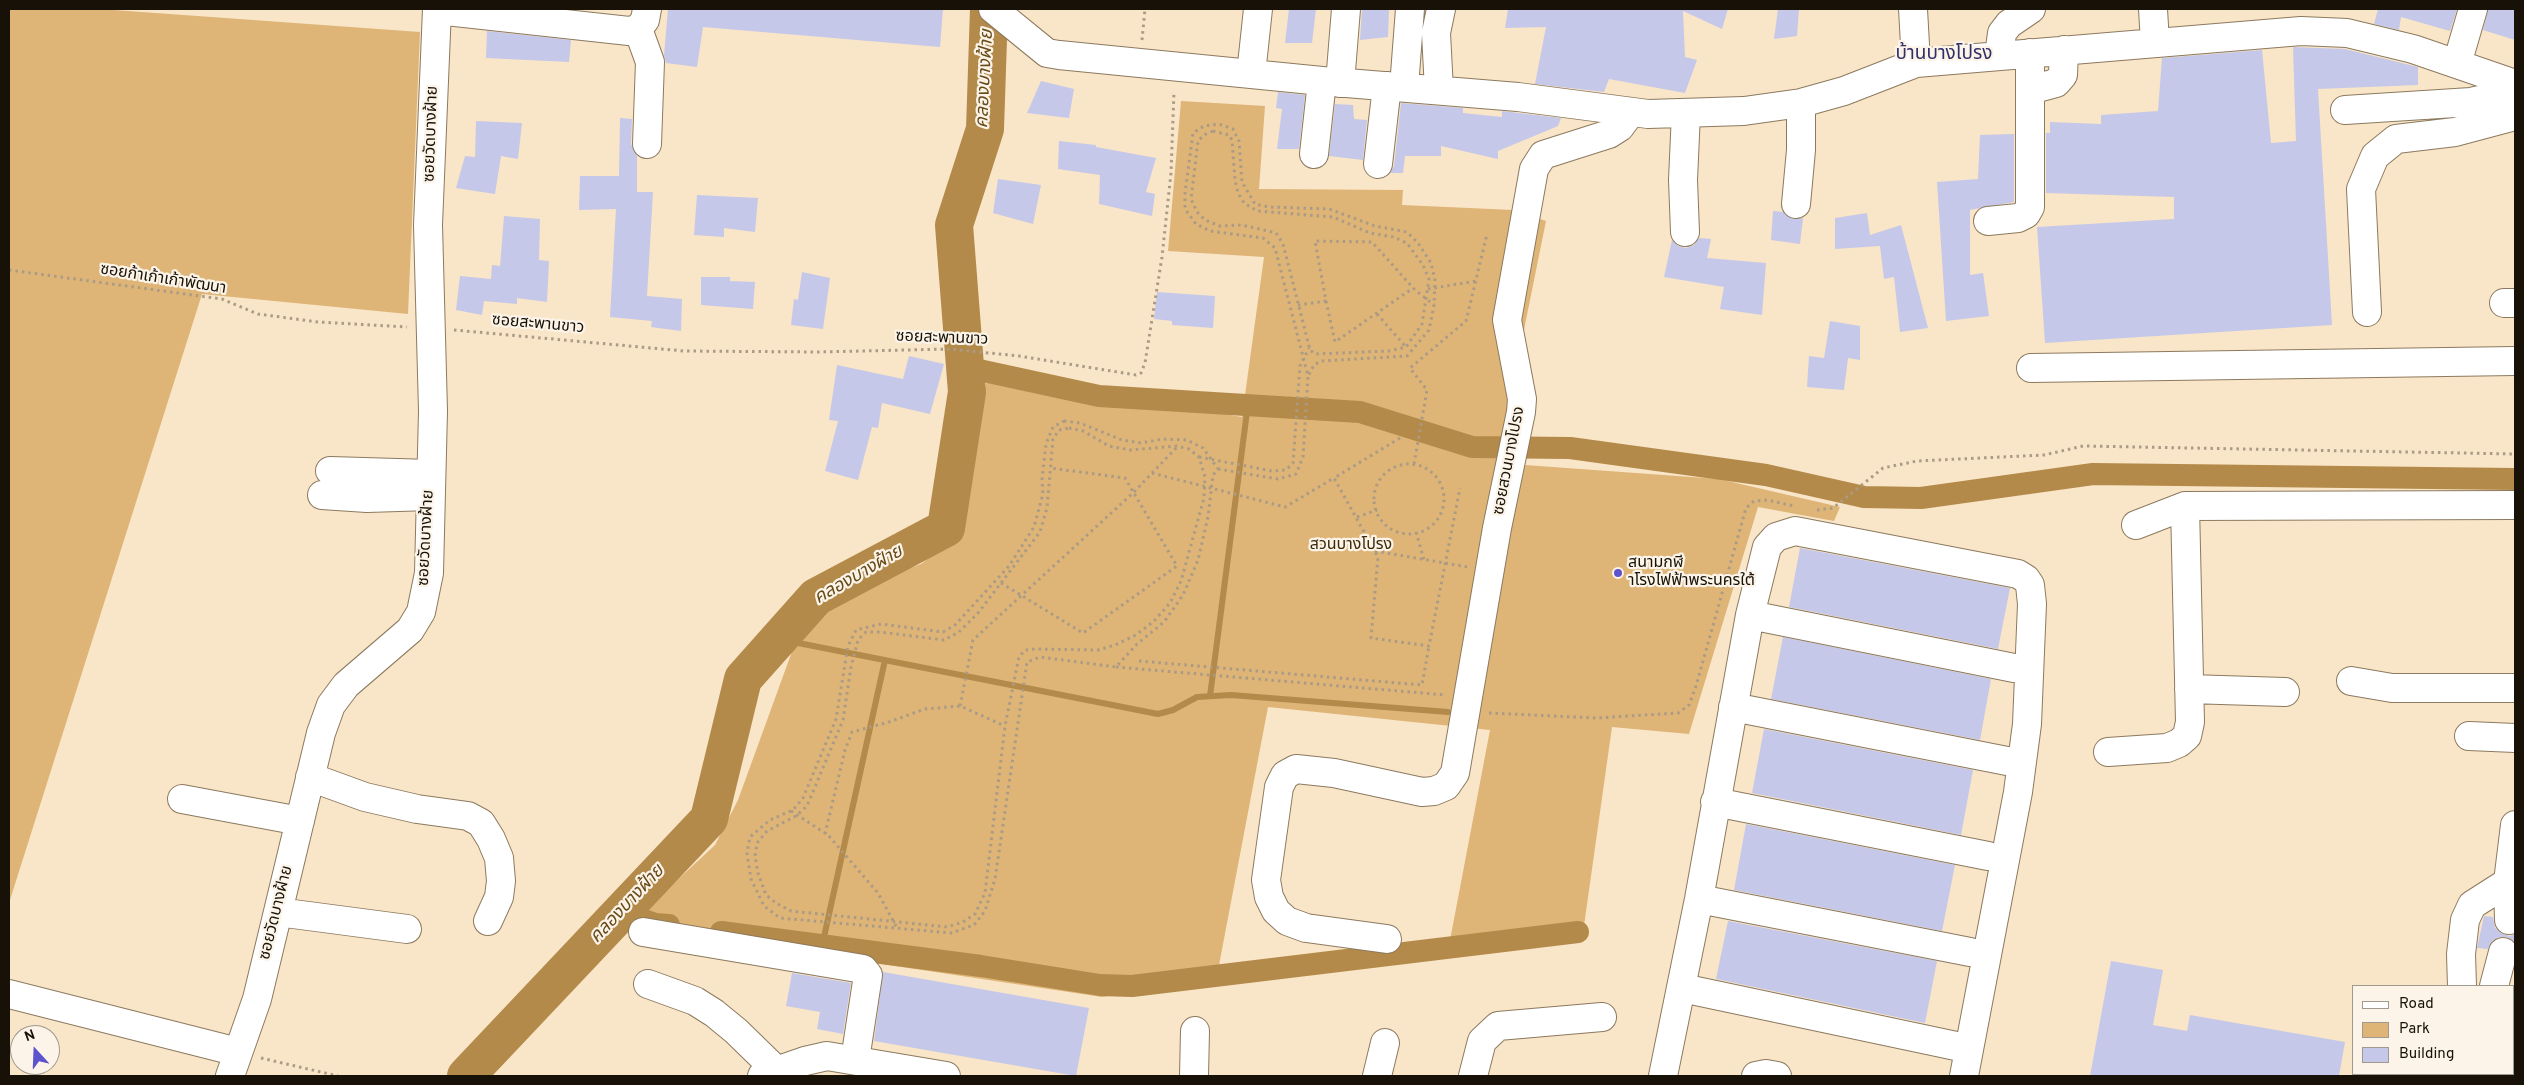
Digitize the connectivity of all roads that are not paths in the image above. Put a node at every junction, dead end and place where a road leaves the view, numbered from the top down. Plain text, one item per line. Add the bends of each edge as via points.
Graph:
1 (437, 9) edge
2 (992, 9) edge
3 (1258, 9) edge
4 (1346, 9) edge
5 (1410, 9) edge
6 (1441, 9) edge
7 (1913, 9) edge
8 (2032, 9) edge
9 (2153, 9) edge
10 (2472, 9) edge
11 (643, 19) edge
12 (2302, 20) edge
13 (2155, 43) junction
14 (2064, 50) junction
15 (2033, 52) junction
16 (1999, 56) junction
17 (1916, 63) junction
18 (2457, 64) junction
19 (1251, 74) junction
20 (1331, 82) junction
21 (2515, 84) edge
22 (1395, 86) junction
23 (1439, 90) junction
24 (2030, 90) junction
25 (2515, 92) edge
26 (1802, 103) junction
27 (2344, 110) dead end
28 (1631, 112) junction
29 (1686, 113) junction
30 (2515, 116) edge
31 (647, 144) dead end
32 (1314, 154) dead end
33 (1378, 164) dead end
34 (1796, 204) dead end
35 (1988, 221) dead end
36 (1685, 232) dead end
37 (2367, 312) dead end
38 (2515, 361) edge
39 (2031, 368) dead end
40 (326, 483) dead end
41 (430, 485) junction
42 (2515, 505) edge
43 (2186, 506) junction
44 (2136, 524) dead end
45 (1750, 615) junction
46 (2014, 668) dead end
47 (2351, 681) dead end
48 (2515, 688) edge
49 (2189, 689) junction
50 (2285, 692) dead end
51 (1733, 707) junction
52 (2469, 736) dead end
53 (2515, 738) edge
54 (2108, 752) dead end
55 (2007, 761) dead end
56 (310, 776) junction
57 (182, 799) dead end
58 (1715, 802) junction
59 (300, 821) junction
60 (2515, 825) edge
61 (1988, 856) dead end
62 (2508, 882) junction
63 (1699, 899) junction
64 (278, 912) junction
65 (2509, 920) dead end
66 (488, 921) dead end
67 (407, 929) dead end
68 (643, 932) dead end
69 (1387, 939) dead end
70 (1970, 952) dead end
71 (2503, 952) dead end
72 (648, 984) dead end
73 (2462, 985) edge
74 (2494, 985) edge
75 (1682, 988) junction
76 (9, 994) edge
77 (1602, 1017) dead end
78 (1195, 1032) dead end
79 (1385, 1043) dead end
80 (1956, 1046) dead end
81 (855, 1060) junction
82 (234, 1064) edge
83 (769, 1074) edge
84 (946, 1076) edge
85 (1194, 1076) edge
86 (1377, 1076) edge
87 (1473, 1076) edge
88 (1663, 1076) edge
89 (1756, 1076) edge
90 (1777, 1076) edge
91 (1964, 1076) edge

1 - 11 street via 629,31
1 - 41 street, ซอยวัดบางฝ้าย via 428,225 433,410
2 - 19 street via 1047,53
3 - 19 street
4 - 20 street
5 - 22 street
6 - 23 street via 1436,33
7 - 17 street
8 - 15 street
8 - 16 street via 2009,24 2002,33
9 - 13 street
10 - 18 street
11 - 31 street via 650,62
12 - 13 street
12 - 18 street
13 - 14 street
14 - 15 street
14 - 24 street via 2060,79 2049,86
15 - 16 street
15 - 24 street
16 - 17 street
17 - 26 street via 1844,91
18 - 21 street
19 - 20 street
20 - 22 street
20 - 32 street
22 - 23 street
22 - 33 street
23 - 28 street
24 - 35 street via 2030,207 2018,218
25 - 27 street via 2471,102
26 - 29 street via 1744,111
26 - 34 street
28 - 29 street
28 - 69 street, ซอยสวนบางโปรง via 1620,128 1543,154 1534,168 1507,320 1522,400 1455,773 1446,786 1422,792 1310,769 1296,769 1285,775 1279,787 1266,880 1276,911 1287,921 1306,928
29 - 36 street via 1682,187
30 - 37 street via 2456,132 2396,139 2375,156 2361,189
38 - 39 street
40 - 41 street
41 - 56 street, ซอยวัดบางฝ้าย via 429,573 420,612 410,630 346,685 331,705
42 - 43 street
43 - 44 street
43 - 49 street
45 - 46 street
45 - 51 street
45 - 91 street via 1767,547 1776,537 1795,531 2018,574 2030,586 2027,724 2018,792
47 - 48 street via 2392,688
49 - 50 street
49 - 54 street via 2190,722 2186,736 2179,743 2167,748
51 - 55 street
51 - 58 street
52 - 53 street
56 - 59 street, ซอยวัดบางฝ้าย
56 - 66 street via 365,797 468,816 481,823 499,858 501,881 499,897
57 - 59 street
58 - 61 street
58 - 63 street
59 - 64 street, ซอยวัดบางฝ้าย
60 - 62 street
62 - 65 street
62 - 73 street via 2472,905 2465,920
63 - 70 street
63 - 75 street
64 - 67 street
64 - 82 street, ซอยวัดบางฝ้าย via 257,999
68 - 81 street via 863,969 868,975
71 - 74 street
72 - 83 street via 695,1001 714,1013 736,1030
75 - 80 street
75 - 88 street
76 - 82 street
77 - 87 street via 1498,1026 1482,1041
78 - 85 street
79 - 86 street
81 - 83 street via 827,1056
81 - 84 street
89 - 90 street

